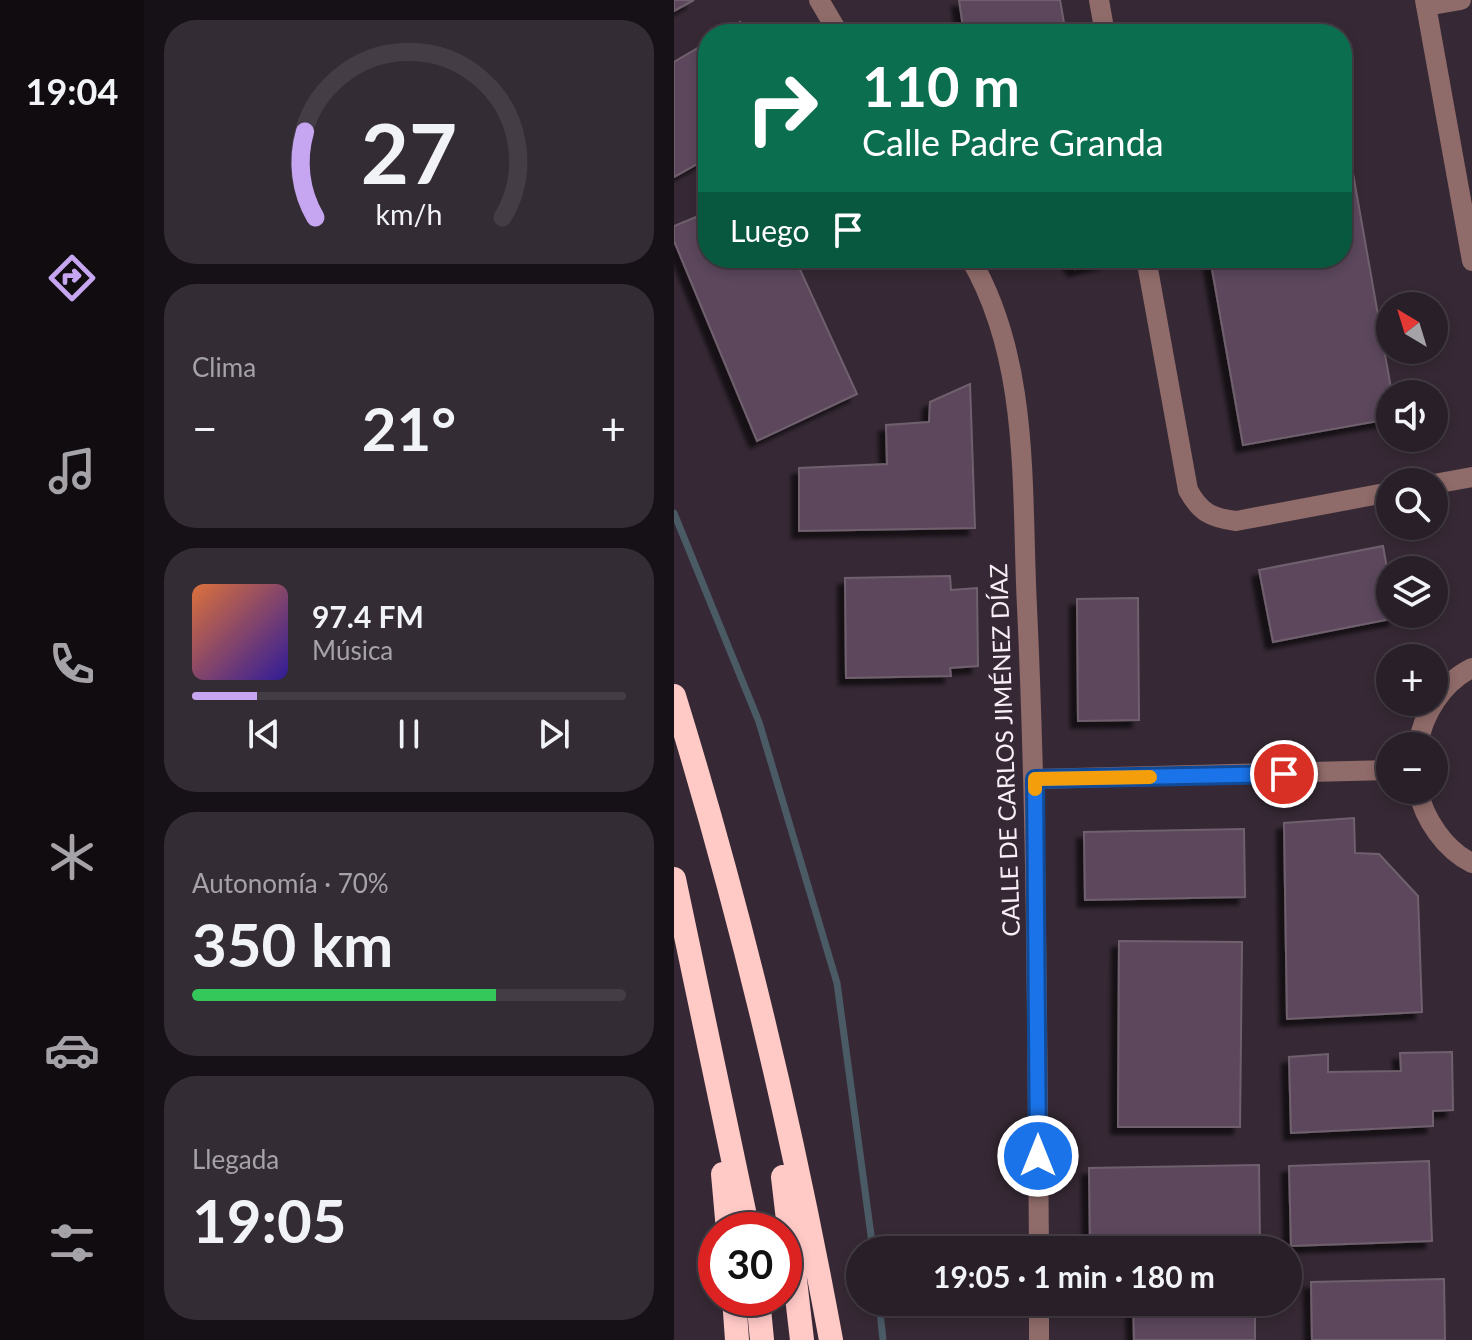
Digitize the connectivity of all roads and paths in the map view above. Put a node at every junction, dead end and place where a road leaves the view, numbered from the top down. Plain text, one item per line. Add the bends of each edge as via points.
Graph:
1 (819, 0) edge
2 (1099, 0) edge
3 (1461, 0) edge
4 (1426, 3) edge
5 (833, 24) edge
6 (1103, 24) edge
7 (1471, 248) edge
8 (975, 268) edge
9 (1148, 268) edge
10 (1472, 477) edge
11 (1448, 481) edge
12 (1376, 495) edge
13 (1472, 668) edge
14 (674, 696) edge
15 (1420, 732) edge
16 (1376, 770) edge
17 (1035, 779) junction
18 (1421, 804) edge
19 (1470, 865) edge
20 (674, 879) edge
21 (764, 1035) junction
22 (710, 1052) junction
23 (726, 1212) edge
24 (744, 1212) edge
25 (1039, 1236) edge
26 (735, 1316) edge
27 (760, 1316) edge
28 (1039, 1316) edge
29 (737, 1340) edge
30 (762, 1340) edge
31 (802, 1340) edge
32 (831, 1340) edge
33 (1039, 1340) edge

1 - 5 street
2 - 6 street
3 - 4 street
4 - 7 street
8 - 17 street, CALLE DE CARLOS JIMÉNEZ DÍAZ via 996,308 1016,383
9 - 12 street via 1188,490 1198,508 1214,518 1236,521
10 - 11 street
13 - 15 street via 1438,696
14 - 21 highway via 709,810
16 - 17 street
17 - 25 street, CALLE DE CARLOS JIMÉNEZ DÍAZ
18 - 19 street via 1438,835
20 - 22 highway
21 - 31 highway
21 - 32 highway
22 - 23 highway
22 - 24 highway
26 - 29 highway
27 - 30 highway
28 - 33 street

